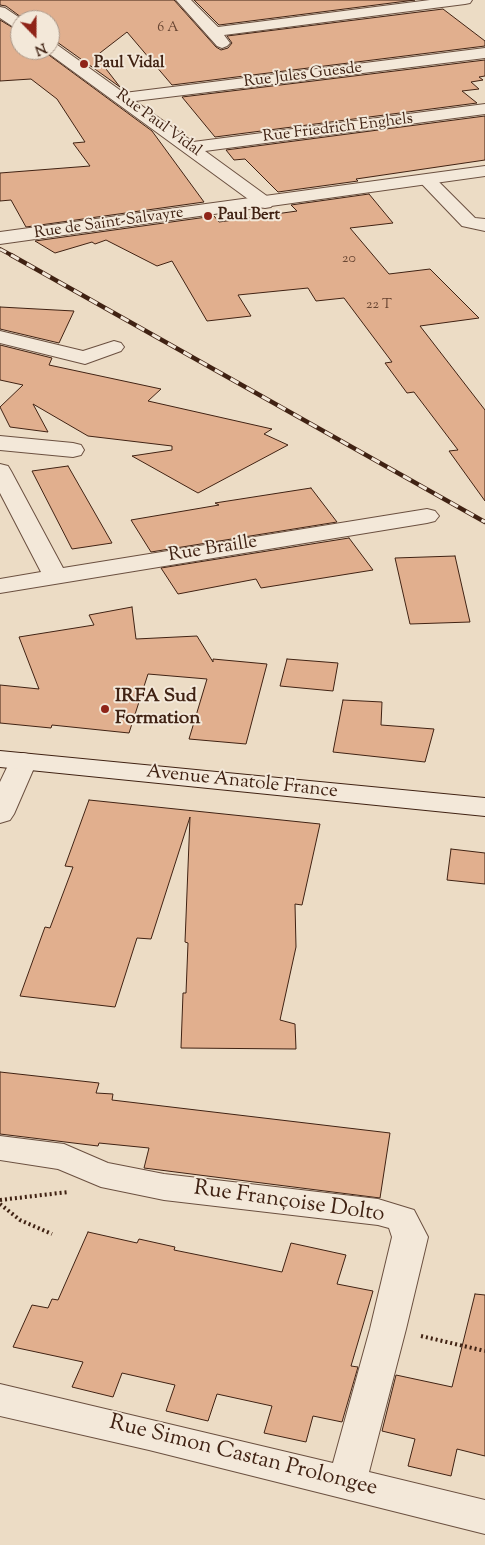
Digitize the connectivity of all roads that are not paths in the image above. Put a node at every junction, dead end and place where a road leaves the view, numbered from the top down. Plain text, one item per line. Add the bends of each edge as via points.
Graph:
1 (182, 0) edge
2 (465, 0) edge
3 (485, 53) edge
4 (60, 54) edge
5 (122, 98) junction
6 (485, 109) edge
7 (190, 148) junction
8 (485, 172) edge
9 (427, 180) junction
10 (265, 202) junction
11 (485, 225) edge
12 (0, 238) edge
13 (0, 337) edge
14 (114, 347) dead end
15 (0, 443) edge
16 (73, 450) dead end
17 (0, 471) edge
18 (427, 516) dead end
19 (55, 576) junction
20 (0, 586) edge
21 (11, 760) edge
22 (485, 807) edge
23 (0, 814) edge
24 (0, 1148) edge
25 (0, 1400) edge
26 (347, 1482) junction
27 (485, 1517) edge

1 - 2 street via 218,38
3 - 5 street, Rue Jules Guesde
4 - 5 street, Rue Paul Vidal
5 - 7 street, Rue Paul Vidal
6 - 7 street, Rue Friedrich Enghels
7 - 10 street, Rue Paul Vidal
8 - 9 street, Rue de Saint-Salvayre
9 - 10 street, Rue de Saint-Salvayre
9 - 11 street via 469,222
10 - 12 street, Rue de Saint-Salvayre
13 - 14 street via 85,358
15 - 16 street
17 - 19 street
18 - 19 street, Rue Braille
19 - 20 street, Rue Braille
21 - 22 street, Avenue Anatole France
21 - 23 street
24 - 26 street, Rue Françoise Dolto via 64,1157 101,1174 164,1187 378,1212 402,1219 410,1237
25 - 26 street, Rue Simon Castan Prolongee
26 - 27 street, Rue Simon Castan Prolongee

